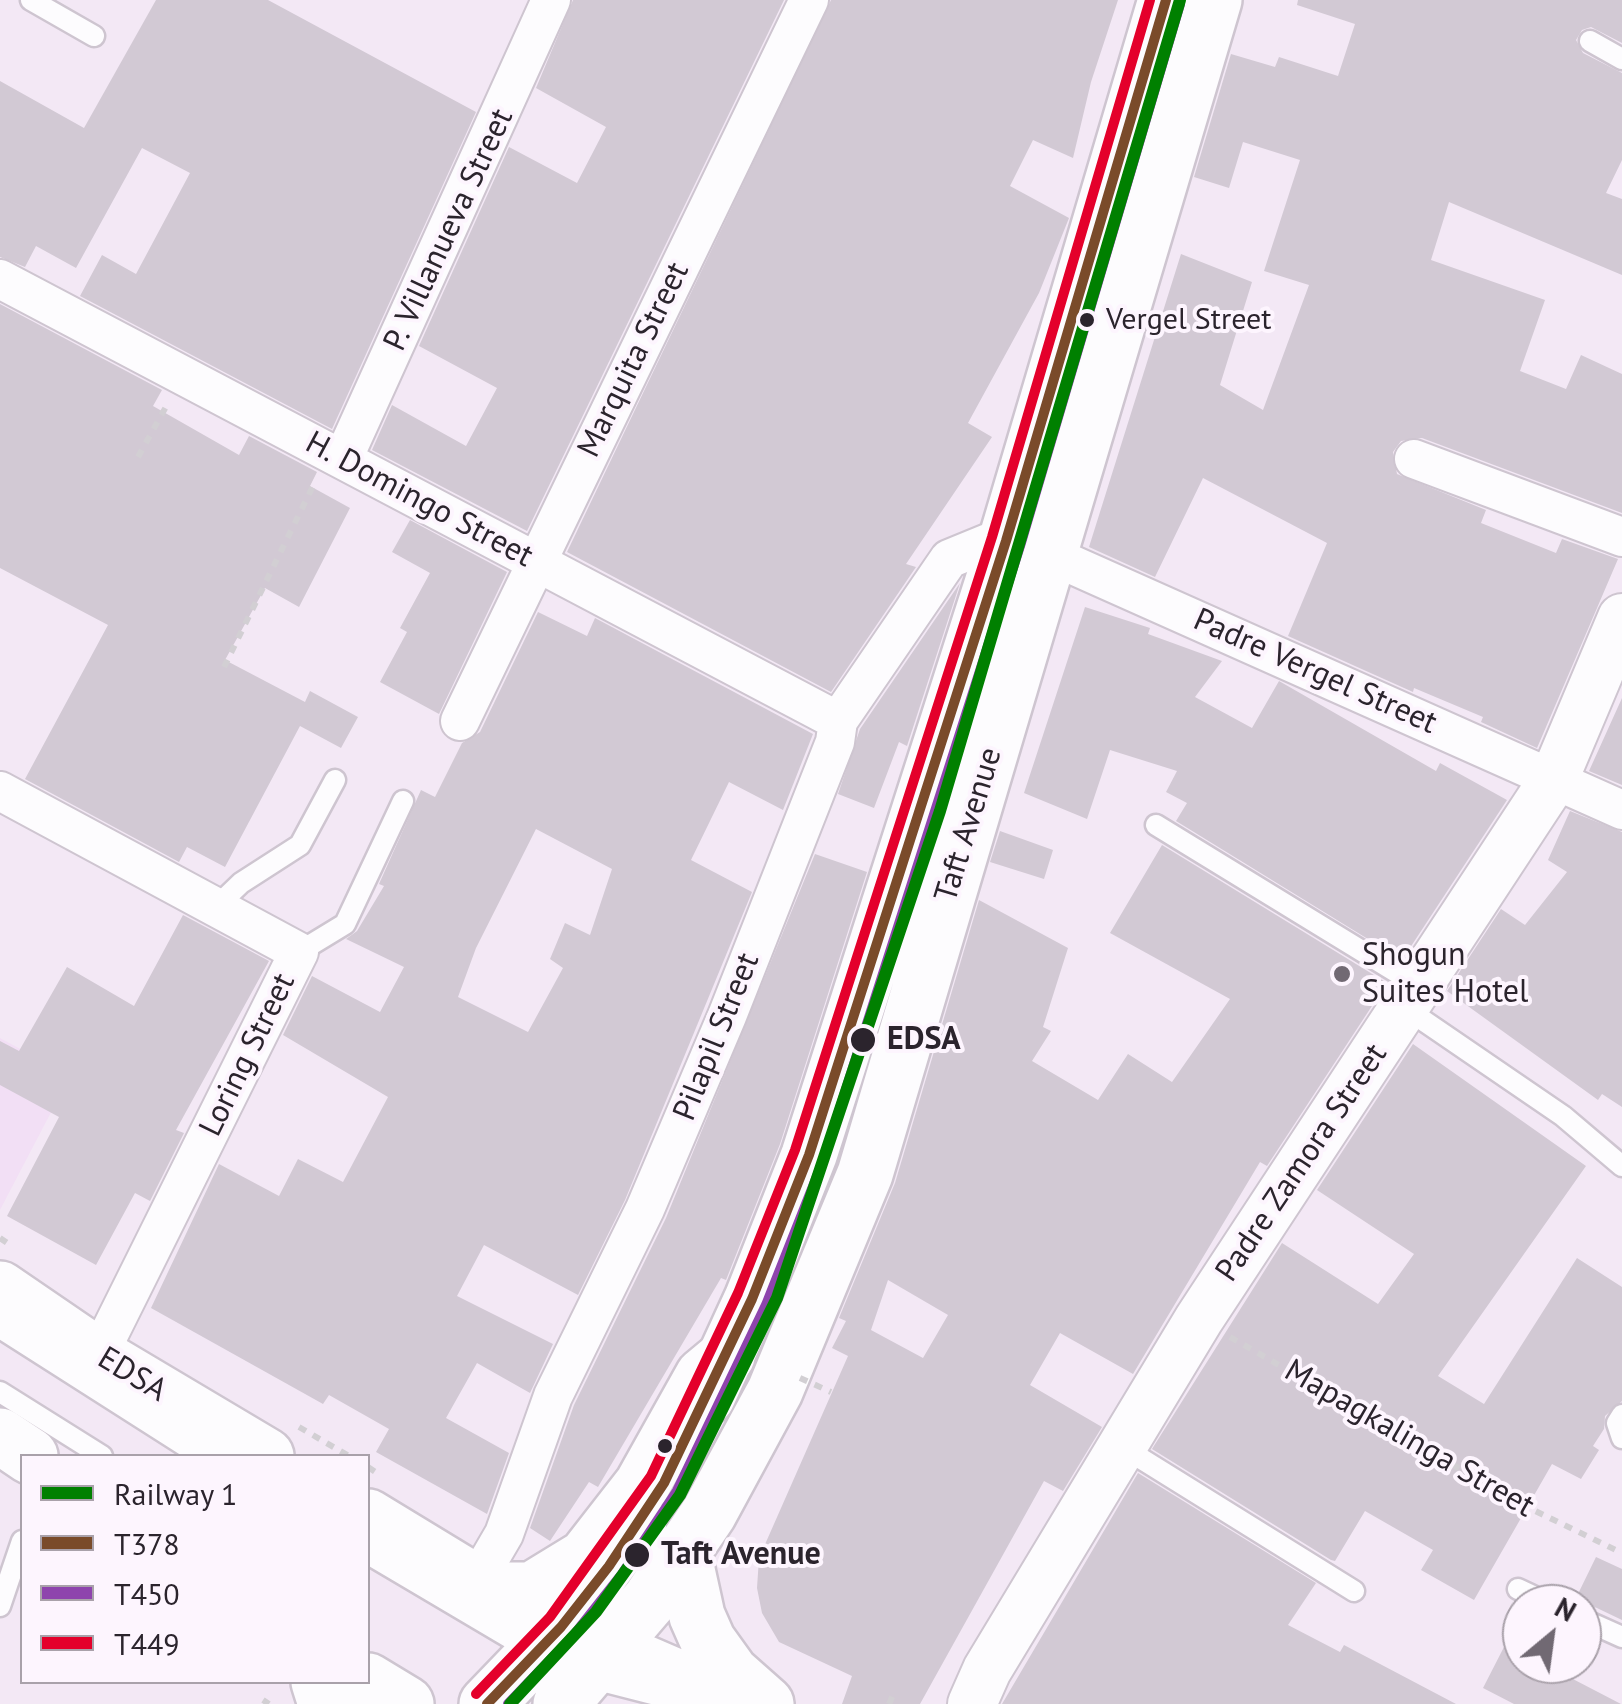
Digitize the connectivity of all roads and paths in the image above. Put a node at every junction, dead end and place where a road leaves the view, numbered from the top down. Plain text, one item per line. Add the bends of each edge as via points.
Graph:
1 (31, 0) edge
2 (551, 0) edge
3 (809, 0) edge
4 (1166, 0) edge
5 (1214, 0) edge
6 (94, 36) dead end
7 (1590, 41) dead end
8 (1622, 58) edge
9 (0, 280) edge
10 (184, 375) junction
11 (336, 455) junction
12 (138, 457) dead end
13 (1414, 459) dead end
14 (1622, 537) edge
15 (1028, 548) junction
16 (536, 564) junction
17 (1622, 618) edge
18 (224, 667) dead end
19 (460, 721) dead end
20 (838, 721) junction
21 (1554, 779) junction
22 (335, 780) dead end
23 (0, 791) edge
24 (402, 801) dead end
25 (1622, 810) edge
26 (1156, 825) dead end
27 (216, 907) junction
28 (299, 952) junction
29 (1412, 997) junction
30 (1622, 1166) edge
31 (0, 1289) edge
32 (1199, 1319) junction
33 (0, 1328) edge
34 (98, 1356) junction
35 (708, 1367) junction
36 (800, 1378) dead end
37 (0, 1392) edge
38 (831, 1392) dead end
39 (1622, 1415) edge
40 (0, 1436) edge
41 (1622, 1438) edge
42 (1124, 1448) junction
43 (27, 1454) edge
44 (99, 1454) edge
45 (198, 1454) edge
46 (263, 1454) edge
47 (377, 1486) edge
48 (20, 1547) edge
49 (683, 1552) junction
50 (1622, 1553) edge
51 (370, 1555) edge
52 (482, 1586) junction
53 (1354, 1591) dead end
54 (0, 1606) edge
55 (370, 1657) edge
56 (570, 1662) edge
57 (370, 1683) edge
58 (406, 1704) edge
59 (422, 1704) edge
60 (487, 1704) edge
61 (690, 1704) edge
62 (739, 1704) edge
63 (766, 1704) edge
64 (972, 1704) edge

1 - 6 lane
2 - 11 street, P. Villanueva Street
3 - 16 street, Marquita Street
4 - 15 main road, Taft Avenue
5 - 15 main road, Taft Avenue
7 - 8 lane
9 - 10 street, H. Domingo Street
10 - 11 street, H. Domingo Street
10 - 12 path
11 - 16 street, H. Domingo Street
11 - 18 path
13 - 14 street
15 - 20 street, Pilapil Street via 968,548 949,559
15 - 21 street, Padre Vergel Street
15 - 35 main road, Taft Avenue via 809,1155
15 - 49 main road, Taft Avenue via 865,1174 775,1391
16 - 19 street, Marquita Street
16 - 20 street, H. Domingo Street
17 - 21 street, Padre Zamora Street
20 - 52 street, Pilapil Street via 727,1016 646,1209 553,1396
21 - 25 street, Padre Vergel Street
21 - 29 street, Padre Zamora Street
22 - 27 lane via 300,845
23 - 27 street, Loring Street
24 - 28 lane via 344,924
26 - 29 lane
27 - 28 street, Loring Street
28 - 34 street, Loring Street
29 - 30 lane
29 - 32 street, Padre Zamora Street
31 - 34 main road, EDSA
32 - 42 street, Padre Zamora Street
32 - 50 path, Mapagkalinga Street via 1521,1504
33 - 45 lane
34 - 46 main road, EDSA
35 - 52 main road via 642,1486 586,1557 532,1590
35 - 56 main road, Taft Avenue via 664,1484 609,1566
36 - 38 path, bridge
37 - 44 lane
39 - 41 lane
40 - 43 main road
42 - 53 lane
42 - 64 street, Padre Zamora Street
47 - 52 main road
48 - 54 lane
49 - 56 main road, Taft Avenue
49 - 63 main road via 708,1641
51 - 56 lane
52 - 56 main road
55 - 59 lane
56 - 60 main road, Taft Avenue
56 - 61 lane
56 - 62 main road
57 - 58 main road

